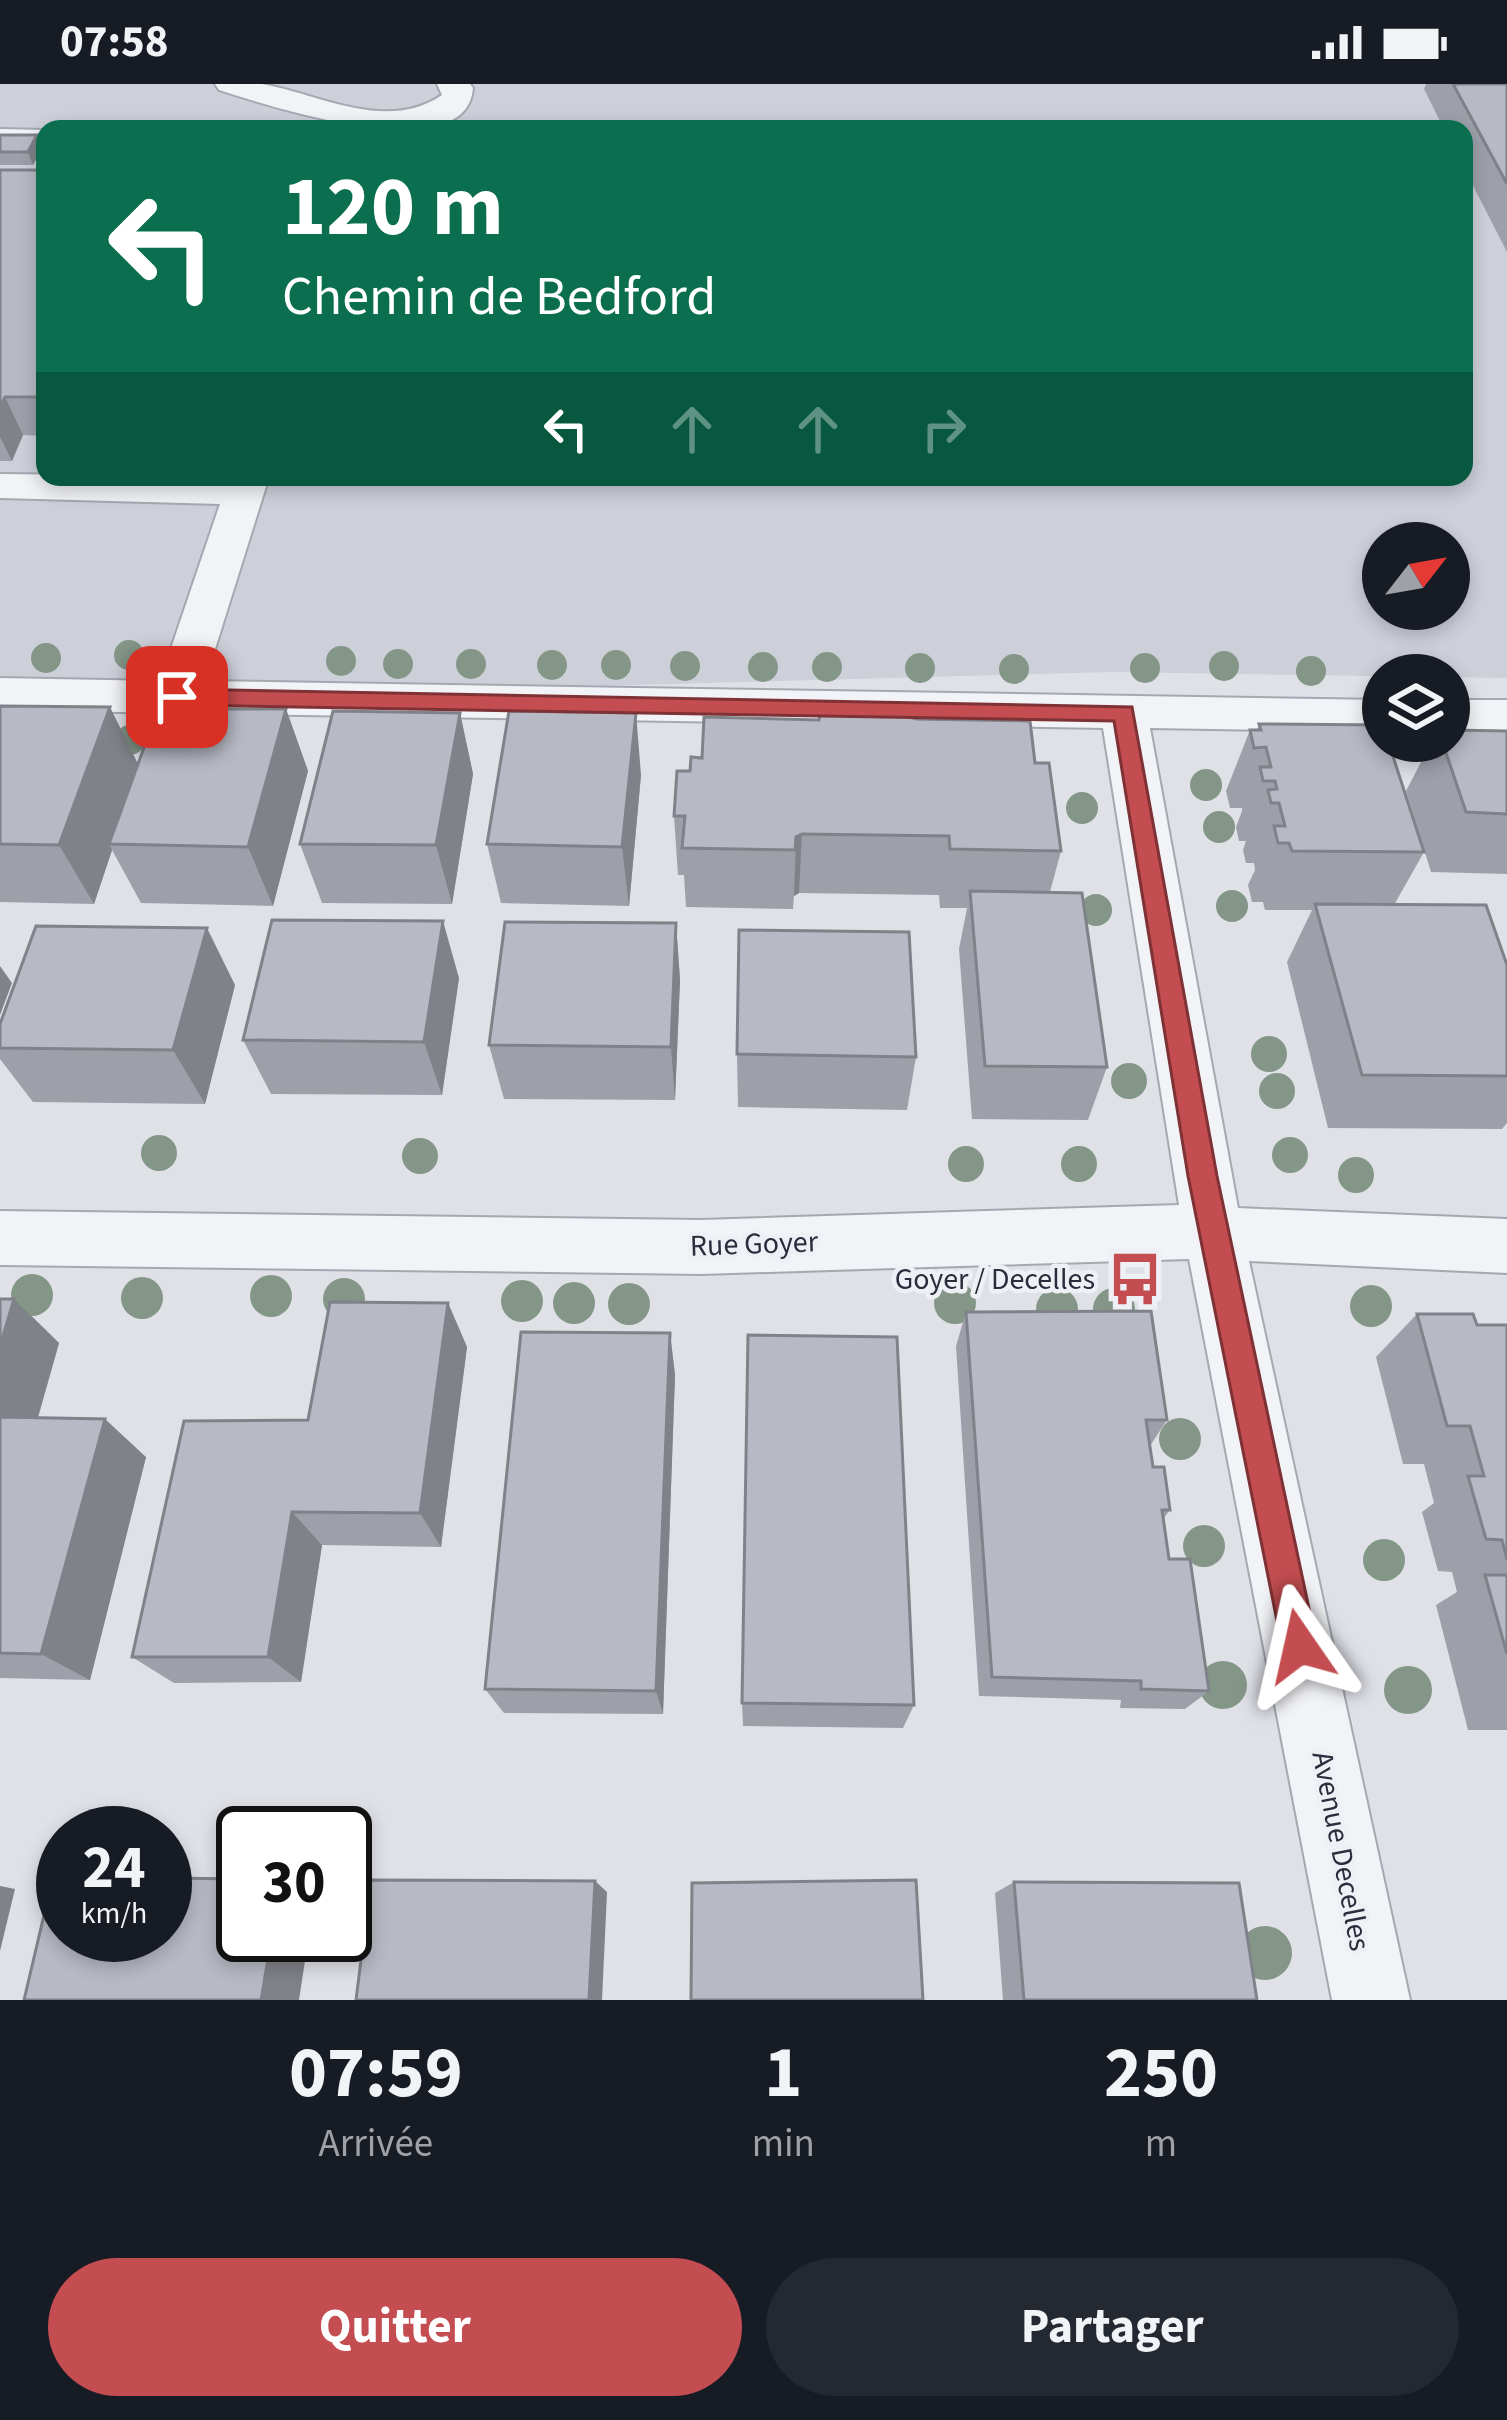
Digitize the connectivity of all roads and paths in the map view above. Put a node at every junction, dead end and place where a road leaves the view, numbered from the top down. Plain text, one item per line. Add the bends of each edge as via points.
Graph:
1 (230, 84) edge
2 (452, 84) edge
3 (487, 112) dead end
4 (471, 120) edge
5 (0, 138) edge
6 (36, 139) edge
7 (0, 486) edge
8 (36, 486) edge
9 (244, 486) edge
10 (0, 694) edge
11 (177, 697) junction
12 (1124, 713) junction
13 (1362, 716) edge
14 (1470, 716) edge
15 (1507, 716) edge
16 (1214, 1232) junction
17 (0, 1238) edge
18 (1507, 1246) edge
19 (1371, 2000) edge

1 - 2 street via 362,119 449,108 458,99
3 - 4 street
5 - 6 street
7 - 8 street
9 - 11 street
10 - 11 street
11 - 12 street
12 - 13 street
12 - 16 street, Avenue Decelles
14 - 15 street
16 - 17 street, Rue Goyer via 701,1247
16 - 18 street, Rue Goyer
16 - 19 street, Avenue Decelles

